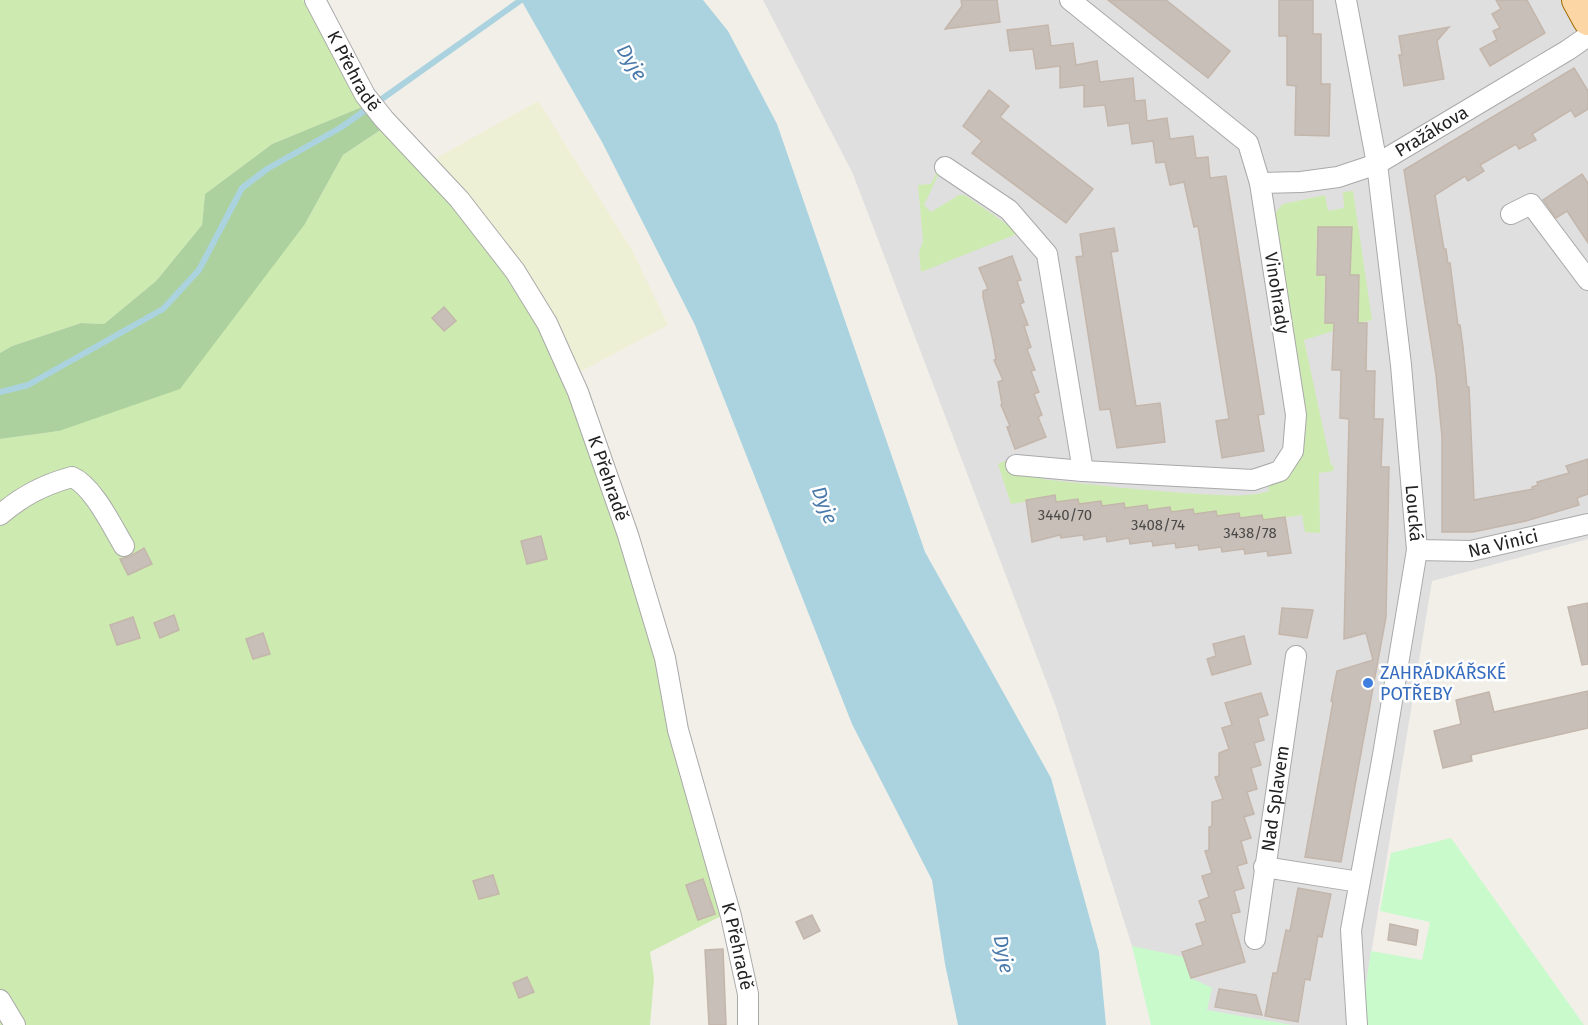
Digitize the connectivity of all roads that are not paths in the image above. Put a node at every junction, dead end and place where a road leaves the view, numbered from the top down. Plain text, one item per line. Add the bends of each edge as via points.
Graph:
1 (315, 0) edge
2 (1070, 0) edge
3 (1346, 0) edge
4 (1577, 0) edge
5 (1588, 20) edge
6 (1588, 36) edge
7 (1377, 164) junction
8 (945, 167) dead end
9 (1260, 183) junction
10 (1511, 214) dead end
11 (1588, 280) edge
12 (1016, 465) dead end
13 (1083, 471) junction
14 (0, 515) edge
15 (1588, 524) edge
16 (124, 546) dead end
17 (1417, 550) junction
18 (1296, 656) dead end
19 (1264, 867) junction
20 (1359, 882) junction
21 (1255, 939) dead end
22 (0, 1000) edge
23 (15, 1025) edge
24 (748, 1025) edge
25 (1357, 1025) edge

1 - 24 street, K Přehradě via 365,95 459,199 515,271 547,323 578,392 628,535 665,658 678,730 731,916 748,994
2 - 9 street, Vinohrady via 1248,143
3 - 7 street, Loucká
4 - 5 main road
6 - 7 street, Pražákova
7 - 9 street, Pražákova via 1338,177
7 - 17 street, Loucká via 1401,365
8 - 13 street via 1009,210 1047,254
9 - 13 street, Vinohrady via 1296,415 1293,451 1280,471 1253,480
10 - 11 street via 1531,204
12 - 13 street, Vinohrady
14 - 16 street via 28,493 72,477 89,492
15 - 17 street, Na Vinici via 1471,551
17 - 20 street, Loucká
18 - 19 street, Nad Splavem
19 - 20 street
19 - 21 street, Nad Splavem
20 - 25 street, Loucká via 1351,930
22 - 23 street

